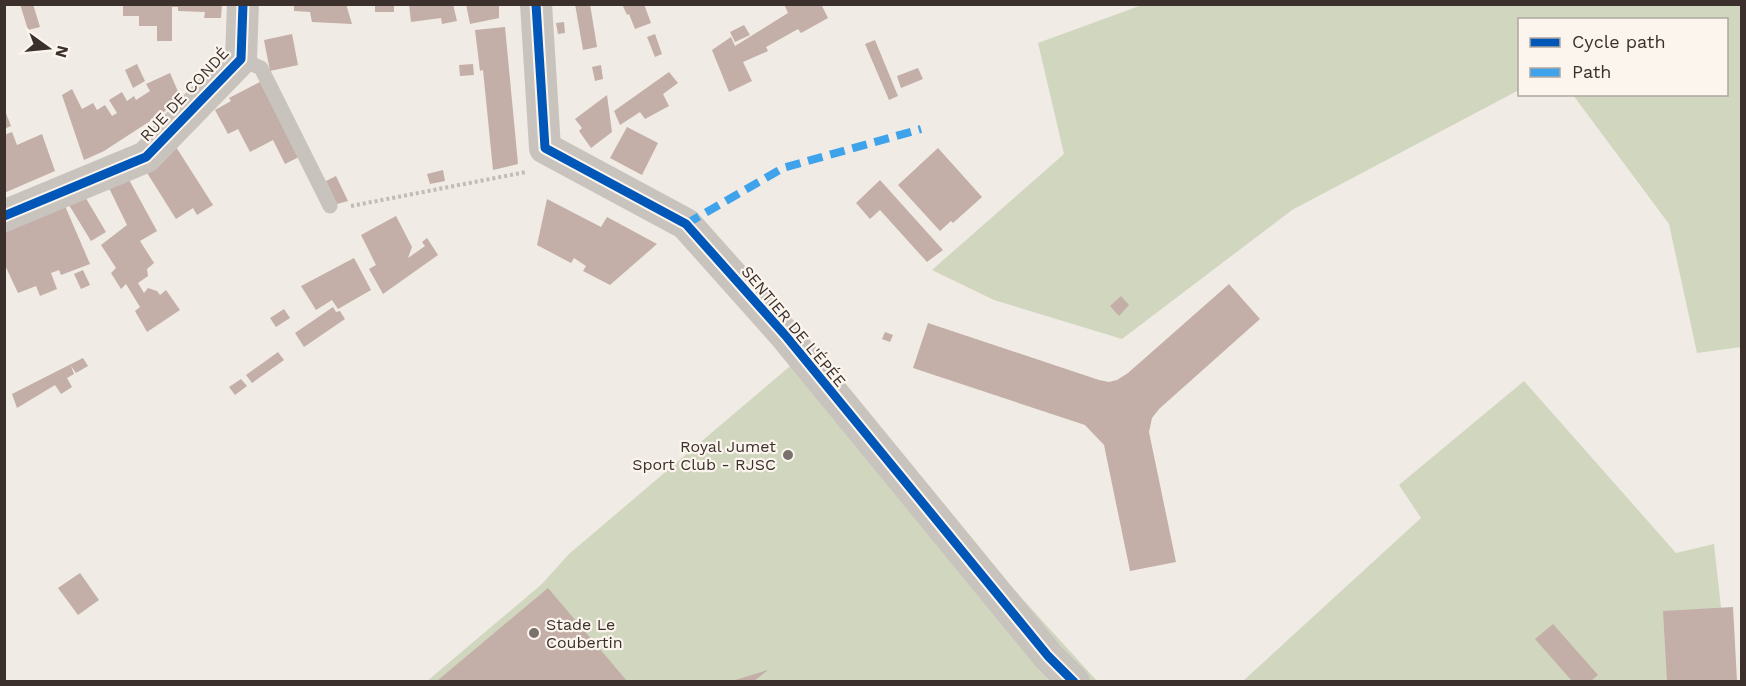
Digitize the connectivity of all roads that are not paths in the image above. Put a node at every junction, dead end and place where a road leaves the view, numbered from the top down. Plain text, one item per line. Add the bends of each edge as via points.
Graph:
1 (243, 4) edge
2 (536, 4) edge
3 (241, 59) junction
4 (330, 206) road end
5 (4, 216) edge
6 (1074, 681) edge

1 - 3 street, RUE DE CONDÉ
2 - 6 street, SENTIER DE L'ÉPÉE via 545,148 686,224 785,335 1048,656
3 - 4 lane via 261,68
3 - 5 street, RUE DE CONDÉ via 146,157

